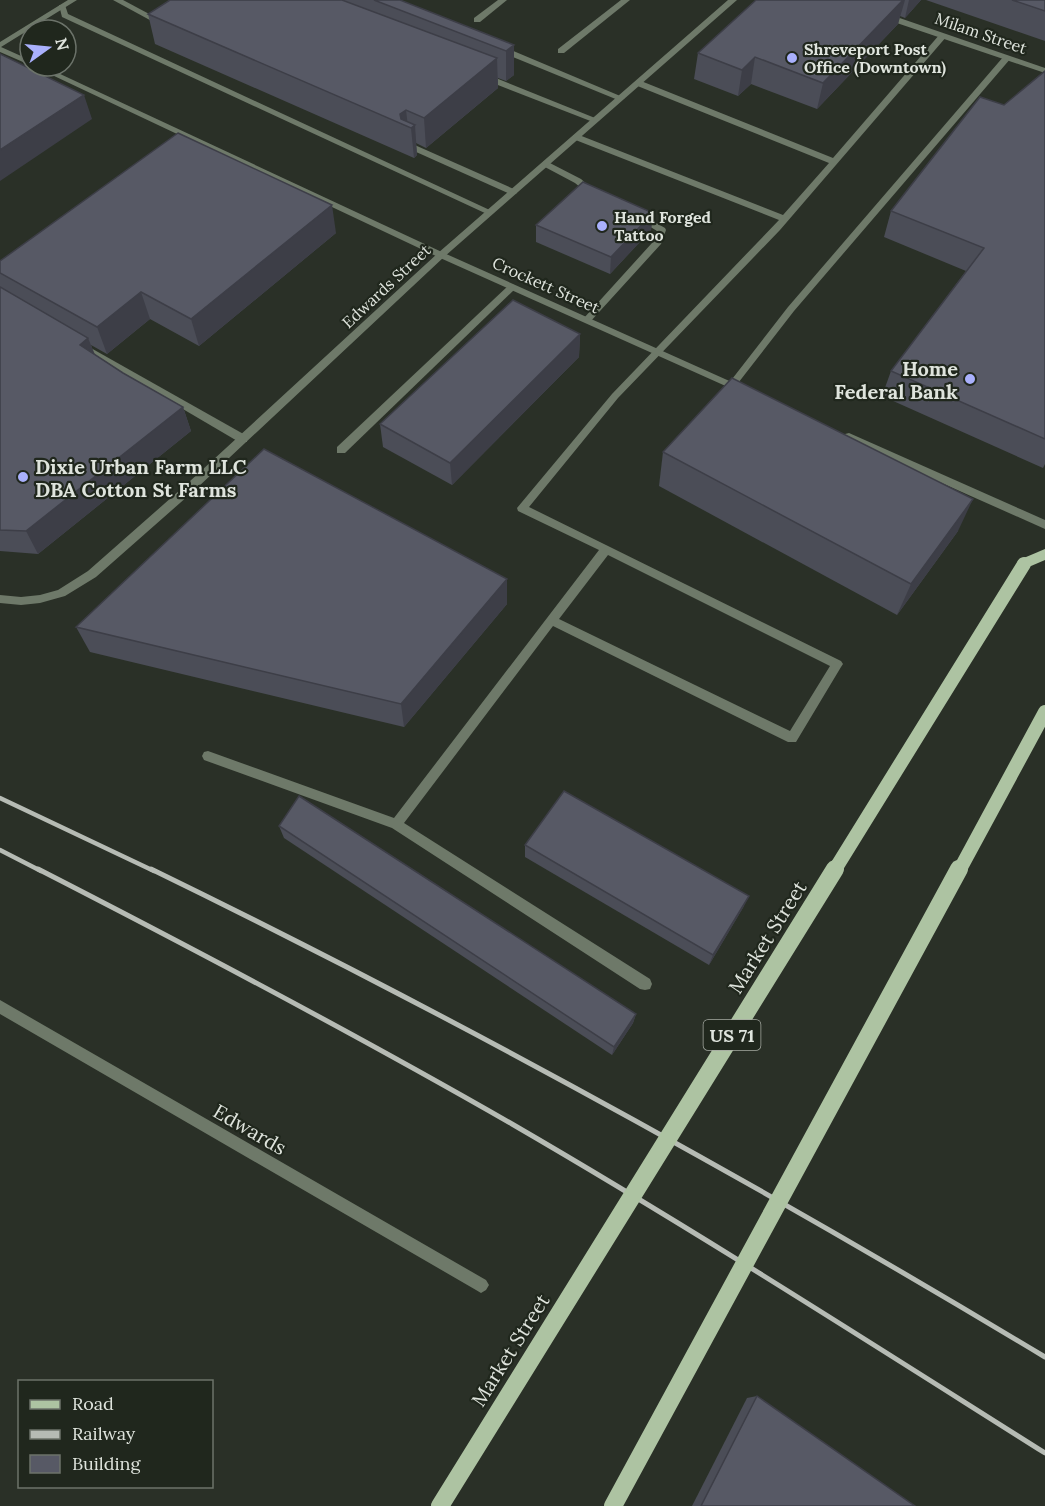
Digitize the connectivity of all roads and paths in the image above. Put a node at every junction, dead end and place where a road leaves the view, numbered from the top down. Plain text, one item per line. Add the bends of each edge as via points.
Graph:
1 (73, 0) edge
2 (117, 0) edge
3 (503, 0) edge
4 (626, 0) edge
5 (733, 0) edge
6 (62, 7) junction
7 (881, 14) edge
8 (477, 20) dead end
9 (171, 28) edge
10 (942, 36) junction
11 (486, 44) edge
12 (0, 47) edge
13 (561, 51) dead end
14 (18, 57) edge
15 (1007, 58) junction
16 (468, 71) edge
17 (1045, 71) edge
18 (63, 78) edge
19 (638, 83) junction
20 (621, 98) junction
21 (596, 120) junction
22 (576, 137) junction
23 (408, 145) edge
24 (835, 162) junction
25 (546, 164) junction
26 (513, 192) junction
27 (601, 199) edge
28 (490, 212) junction
29 (629, 212) edge
30 (785, 219) junction
31 (441, 255) junction
32 (512, 287) junction
33 (587, 320) junction
34 (71, 340) edge
35 (659, 352) junction
36 (732, 385) junction
37 (754, 395) edge
38 (840, 434) edge
39 (243, 439) junction
40 (342, 450) dead end
41 (1045, 525) edge
42 (606, 549) junction
43 (1045, 554) edge
44 (0, 599) edge
45 (553, 621) junction
46 (1045, 712) edge
47 (208, 756) dead end
48 (396, 824) junction
49 (645, 984) dead end
50 (0, 1007) edge
51 (481, 1285) dead end
52 (440, 1506) edge
53 (613, 1506) edge

1 - 6 street
2 - 9 street
3 - 8 street
4 - 13 street
5 - 19 street, Edwards Street
6 - 12 street
6 - 28 street via 65,15
7 - 10 street, Milam Street
10 - 15 street, Milam Street
10 - 24 street
11 - 20 street
12 - 14 street
15 - 17 street, Milam Street
15 - 36 street via 791,309
16 - 21 street
18 - 31 street, Crockett Street
19 - 20 street, Edwards Street
19 - 24 street
20 - 21 street, Edwards Street
21 - 22 street, Edwards Street
22 - 25 street, Edwards Street
22 - 30 street
23 - 26 street
24 - 30 street
25 - 26 street, Edwards Street
25 - 27 street
26 - 28 street, Edwards Street
28 - 31 street, Edwards Street
29 - 33 street via 663,230 656,244
30 - 35 street
31 - 32 street, Crockett Street
31 - 39 street, Edwards Street
32 - 33 street, Crockett Street
32 - 40 street
33 - 35 street, Crockett Street
34 - 39 street
35 - 36 street, Crockett Street
35 - 42 street via 615,396 522,508
36 - 37 street, Crockett Street
38 - 41 street
39 - 44 street, Edwards Street via 92,574 61,593 21,601
42 - 45 street
42 - 45 street via 837,664 792,738
43 - 52 main road, Market Street / US 71, bridge via 1024,564
45 - 48 street
46 - 53 main road, bridge
47 - 48 street
48 - 49 street
50 - 51 street, Edwards

